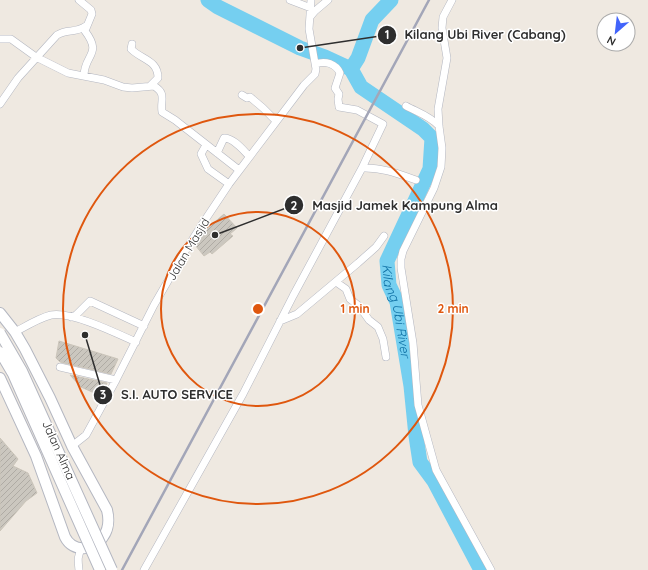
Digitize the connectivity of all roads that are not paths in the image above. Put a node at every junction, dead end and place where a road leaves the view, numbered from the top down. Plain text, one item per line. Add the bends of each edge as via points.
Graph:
1 (79, 0) edge
2 (290, 0) edge
3 (311, 0) edge
4 (328, 0) edge
5 (452, 0) edge
6 (311, 8) junction
7 (310, 17) junction
8 (86, 26) junction
9 (0, 39) edge
10 (132, 44) dead end
11 (36, 57) junction
12 (316, 62) junction
13 (84, 76) junction
14 (150, 86) junction
15 (242, 95) dead end
16 (0, 104) edge
17 (406, 106) dead end
18 (276, 121) junction
19 (439, 126) junction
20 (206, 145) junction
21 (217, 152) junction
22 (249, 156) junction
23 (362, 168) junction
24 (239, 170) junction
25 (416, 180) dead end
26 (229, 184) junction
27 (384, 236) dead end
28 (336, 282) junction
29 (0, 313) edge
30 (71, 317) junction
31 (280, 321) junction
32 (144, 326) junction
33 (15, 332) junction
34 (0, 333) edge
35 (136, 342) junction
36 (0, 352) edge
37 (386, 357) dead end
38 (60, 367) dead end
39 (0, 378) edge
40 (116, 380) junction
41 (72, 446) junction
42 (82, 548) junction
43 (79, 570) edge
44 (100, 570) edge
45 (112, 570) edge
46 (144, 570) edge
47 (491, 570) edge

1 - 8 street via 92,10
2 - 6 street
3 - 6 street
4 - 7 street
5 - 19 street via 443,17 442,28 448,58 438,108
6 - 7 street
7 - 12 street via 309,29
8 - 11 street via 76,32 65,30 60,33
8 - 13 street via 85,31 93,42 93,47 92,55 86,62
9 - 11 street via 11,39
10 - 14 street via 131,49 136,54 156,67 158,78
11 - 13 street via 68,74
11 - 16 street
12 - 18 street, Jalan Masjid via 315,74
12 - 23 street via 338,69 340,74 335,88 339,94 340,107 357,110 383,124
13 - 14 street via 123,87
14 - 20 street via 161,91 162,112
15 - 18 street via 250,97
17 - 19 street
18 - 22 street, Jalan Masjid
19 - 47 street via 441,167 434,188 403,251 401,268 414,343 418,405 436,470
20 - 21 street
20 - 26 street via 201,154 206,166
21 - 22 street via 224,138 227,138
21 - 24 street
22 - 24 street, Jalan Masjid
23 - 25 street via 394,172
23 - 31 street
24 - 26 street, Jalan Masjid
26 - 32 street, Jalan Masjid via 184,253
27 - 28 street via 376,247
28 - 31 street via 297,314
28 - 37 street via 346,289 350,299 378,327
29 - 33 main road
30 - 32 street via 90,301
30 - 33 street via 48,316
30 - 35 street via 100,326
31 - 46 street via 243,394
32 - 35 street, Jalan Masjid
33 - 41 main road
34 - 45 main road, Jalan Alma, bridge via 26,378
35 - 40 street, Jalan Masjid
36 - 44 main road, Jalan Alma, bridge via 13,374
38 - 40 street
39 - 42 main road via 36,456 65,538 68,544
40 - 41 street, Jalan Masjid via 86,435
41 - 42 main road via 107,510 109,519 104,537 93,546
42 - 43 street via 79,554

